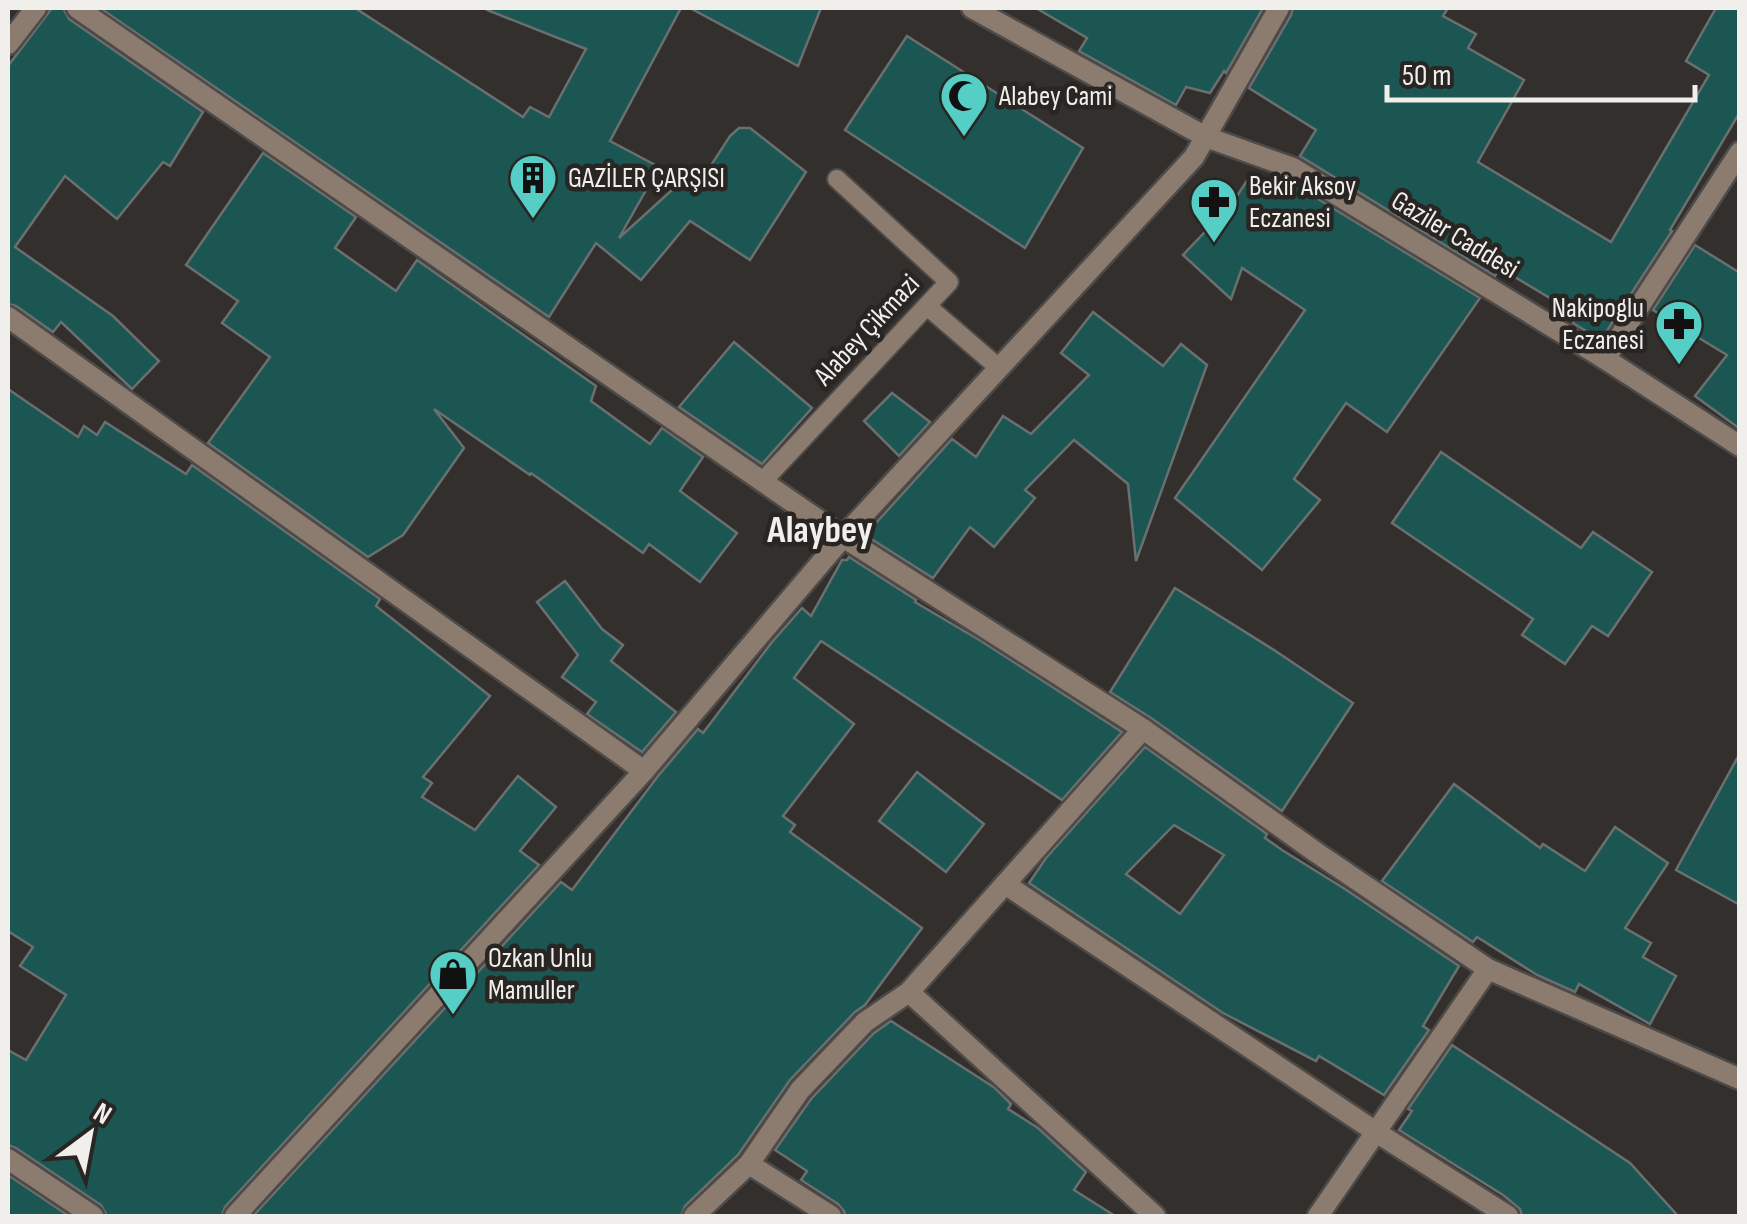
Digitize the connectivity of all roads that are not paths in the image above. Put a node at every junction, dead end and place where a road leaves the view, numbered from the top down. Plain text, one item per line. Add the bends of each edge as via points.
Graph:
1 (36, 8) edge
2 (77, 8) edge
3 (972, 8) edge
4 (1280, 8) edge
5 (8, 44) edge
6 (1206, 136) junction
7 (1740, 152) edge
8 (837, 179) dead end
9 (928, 306) junction
10 (8, 318) edge
11 (1605, 359) junction
12 (1000, 368) junction
13 (1740, 446) edge
14 (762, 482) junction
15 (843, 537) junction
16 (1143, 729) junction
17 (644, 771) junction
18 (1005, 884) junction
19 (1488, 968) junction
20 (909, 992) junction
21 (1740, 1078) edge
22 (1376, 1132) junction
23 (8, 1158) edge
24 (749, 1164) junction
25 (92, 1216) edge
26 (236, 1216) edge
27 (694, 1216) edge
28 (831, 1216) edge
29 (1155, 1216) edge
30 (1318, 1216) edge
31 (1508, 1216) edge

1 - 5 street
2 - 14 street
3 - 6 street, Gaziler Caddesi
4 - 6 street
6 - 11 street, Gaziler Caddesi via 1293,168
6 - 12 street
7 - 11 street
8 - 9 lane, Alabey Çikmazi via 948,282
9 - 12 lane
9 - 14 lane, Alabey Çikmazi
10 - 17 street
11 - 13 street, Gaziler Caddesi
12 - 15 street
14 - 15 street
15 - 16 street
15 - 17 street
16 - 18 street
16 - 19 street
17 - 26 street
18 - 20 street
18 - 22 street
19 - 21 street
19 - 22 street
20 - 24 street via 864,1022 800,1090
20 - 29 street
22 - 30 street
22 - 31 street
23 - 25 street
24 - 27 street
24 - 28 street

